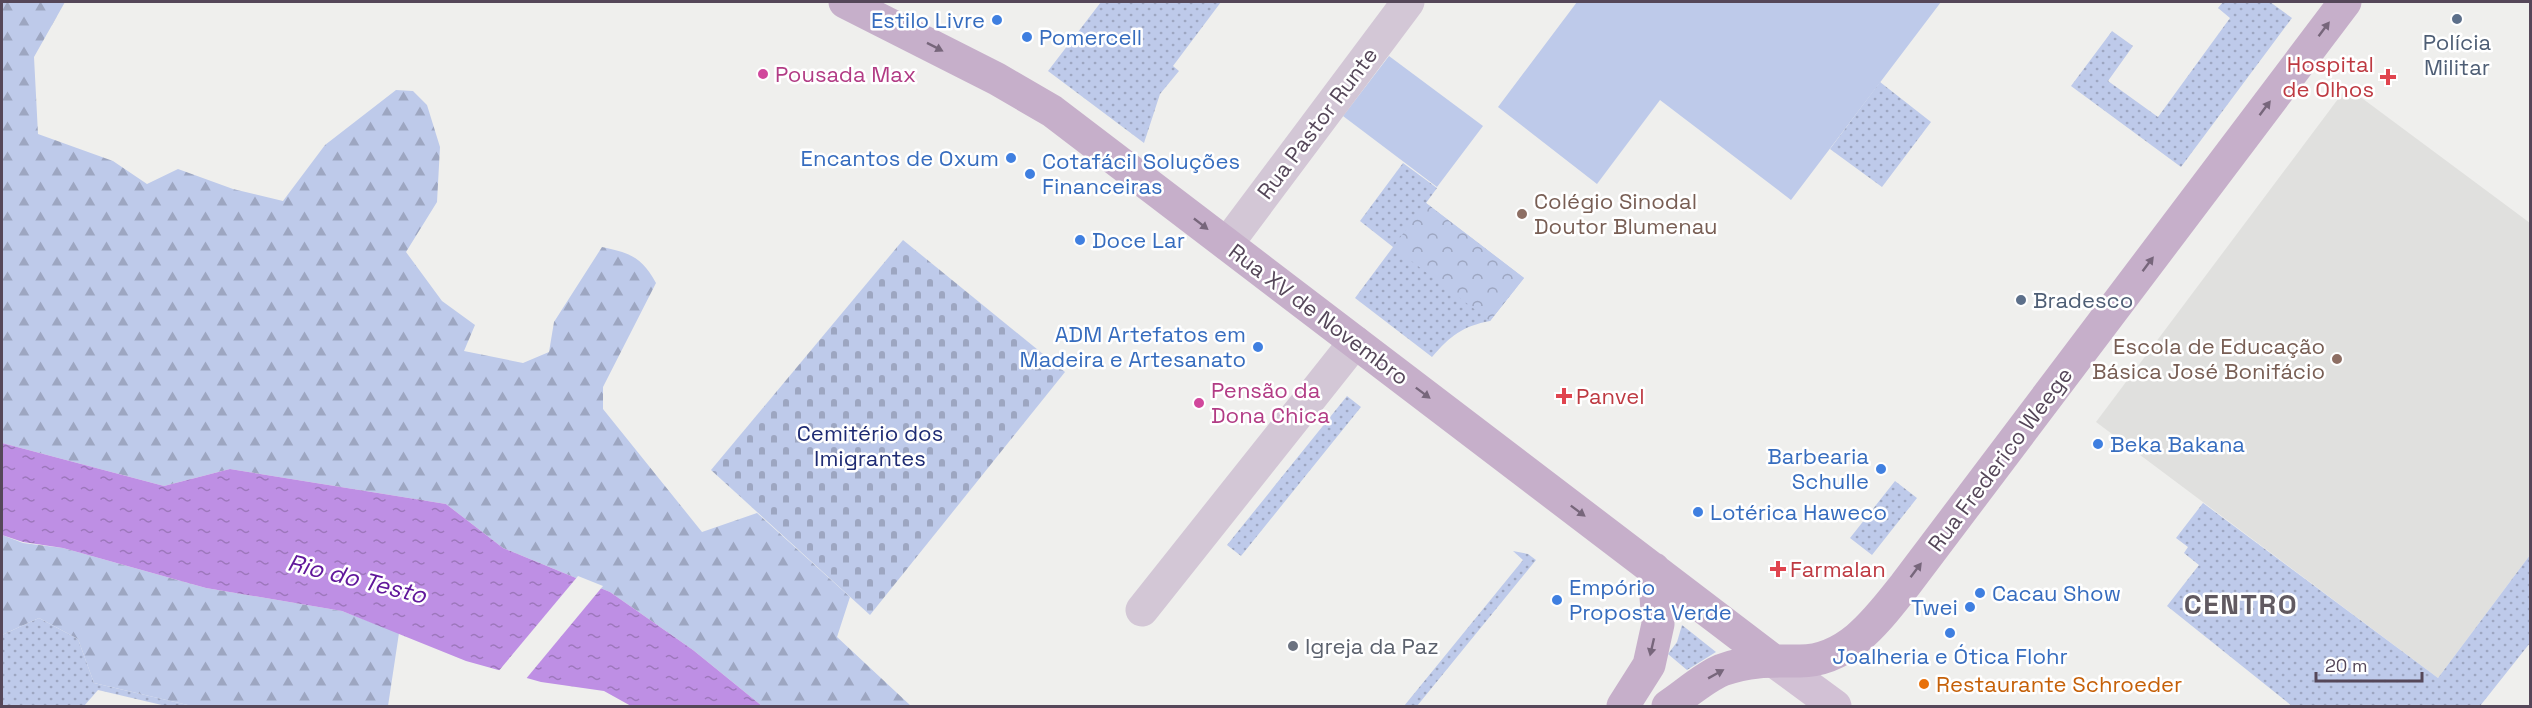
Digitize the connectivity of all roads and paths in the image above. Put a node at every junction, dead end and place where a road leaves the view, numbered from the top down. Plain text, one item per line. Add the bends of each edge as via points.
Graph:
1 (845, 2) edge
2 (1408, 2) edge
3 (2345, 2) edge
4 (1227, 244) junction
5 (1355, 342) junction
6 (1654, 569) junction
7 (1142, 610) dead end
8 (1771, 659) junction
9 (1623, 706) edge
10 (1668, 706) edge
11 (1835, 706) edge

1 -> 4 main road, Rua XV de Novembro via 1052,111
2 - 4 street, Rua Pastor Runte
8 -> 3 main road, Rua Frederico Weege via 1802,661 1822,657 1858,638 1880,616
4 - 5 main road, Rua XV de Novembro
5 -> 6 main road, Rua XV de Novembro
5 - 7 street
6 - 8 main road, Rua XV de Novembro
6 -> 9 main road via 1658,624 1649,664
10 -> 8 main road, Rua Frederico Weege via 1719,671
8 - 11 main road

